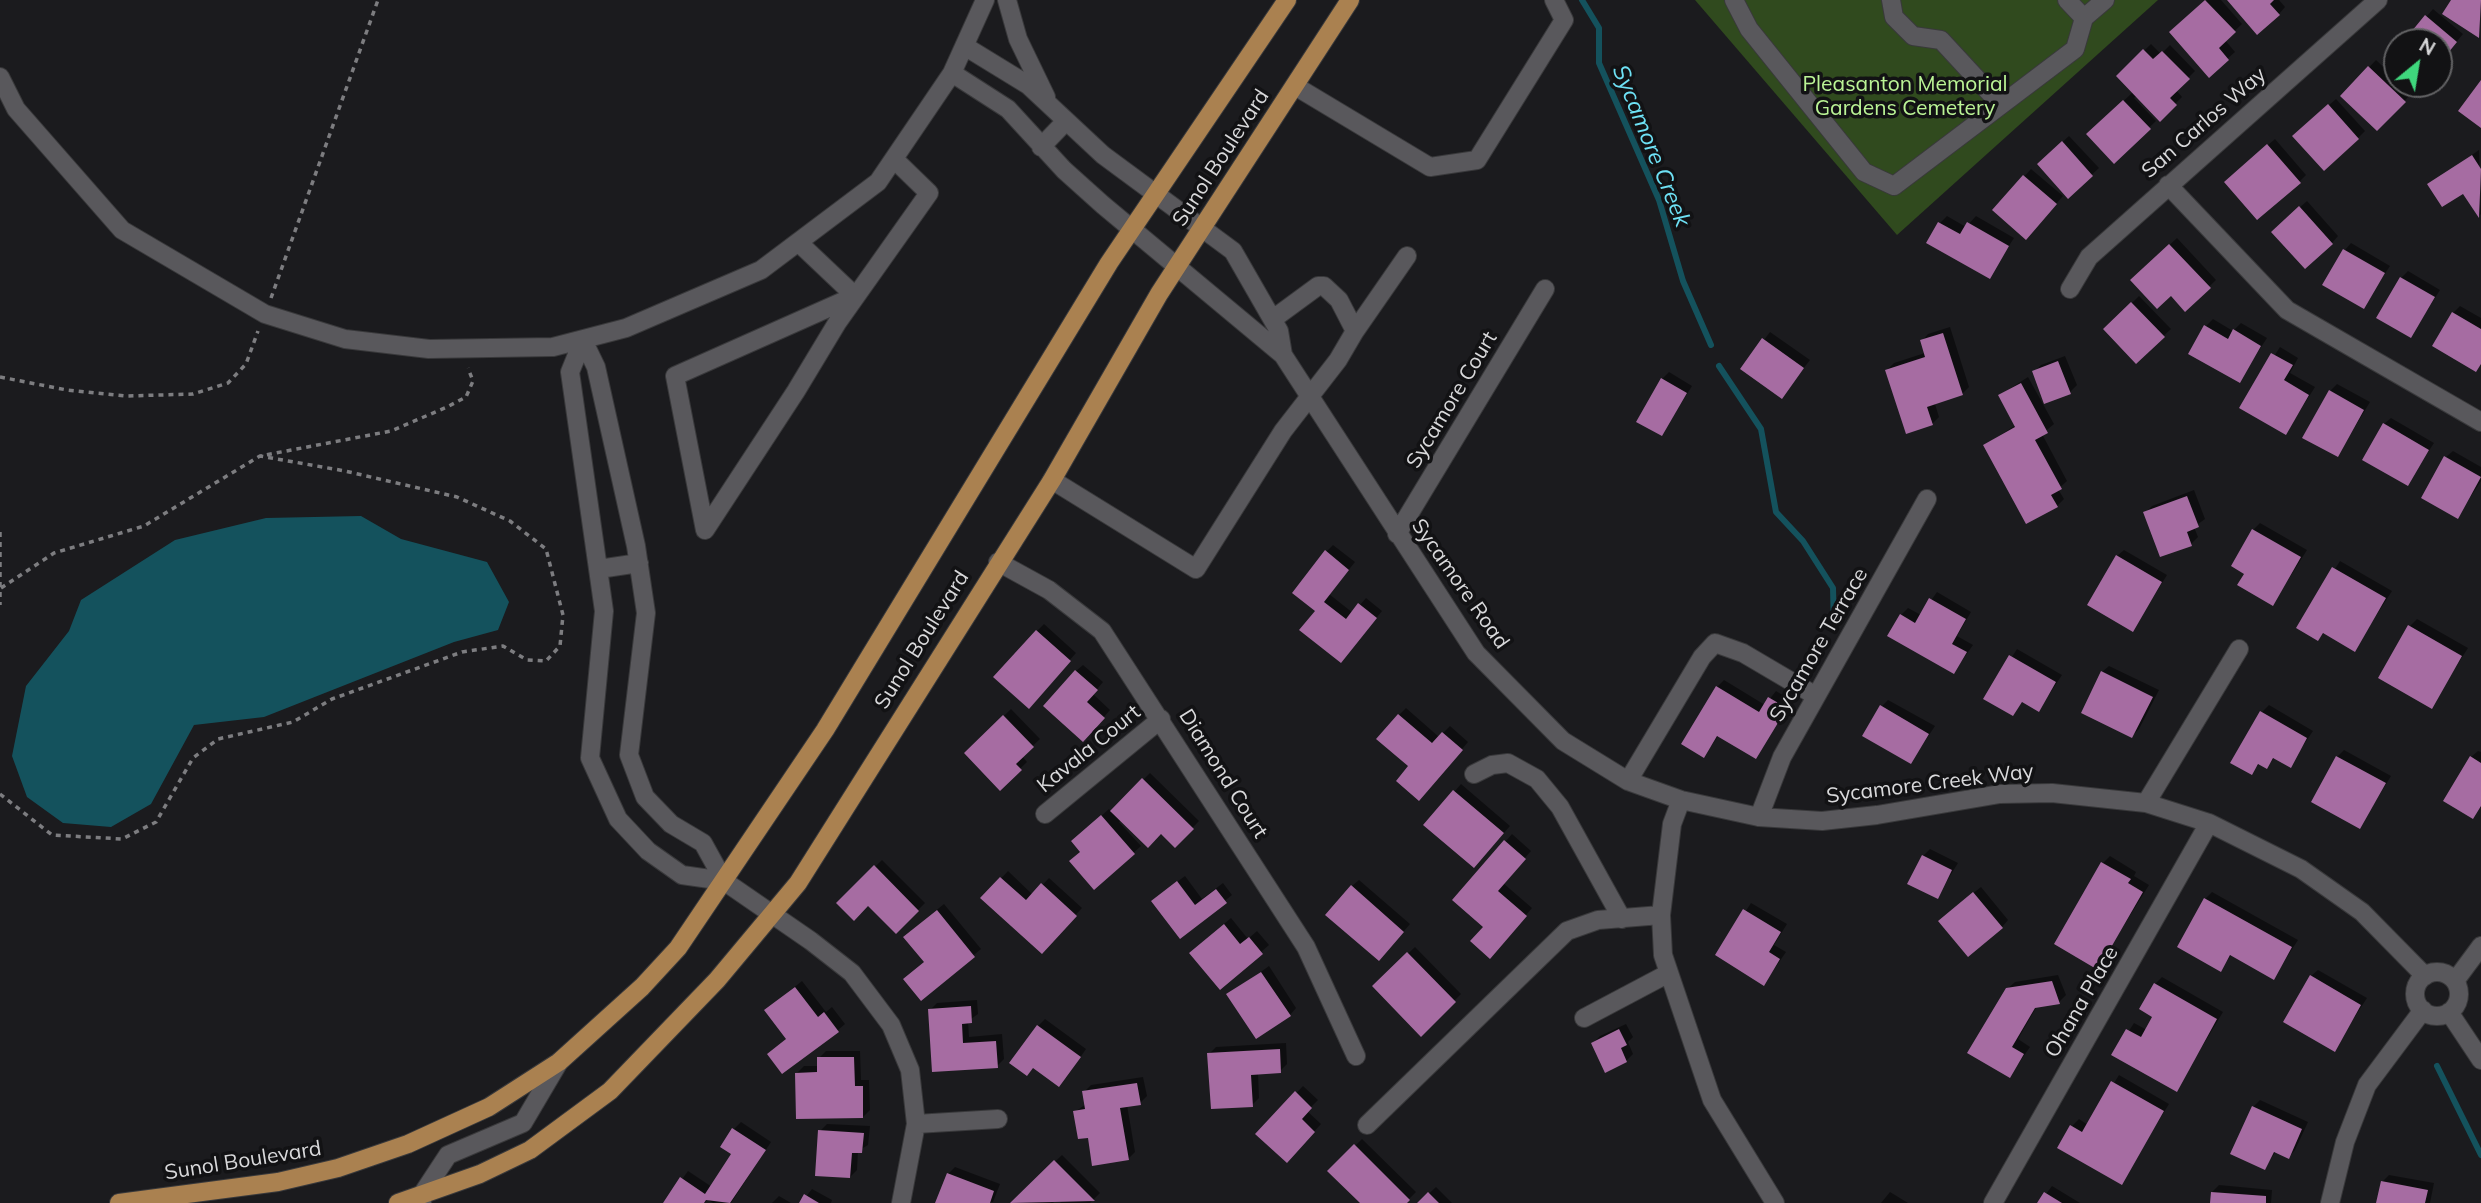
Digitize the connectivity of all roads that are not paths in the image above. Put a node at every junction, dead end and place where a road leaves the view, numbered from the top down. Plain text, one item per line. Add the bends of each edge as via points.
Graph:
1 (985, 0) edge
2 (1007, 0) edge
3 (1287, 0) edge
4 (1350, 0) edge
5 (1554, 0) edge
6 (1734, 0) edge
7 (1892, 0) edge
8 (2067, 0) edge
9 (2105, 0) edge
10 (2378, 0) edge
11 (2084, 18) junction
12 (966, 47) junction
13 (952, 73) junction
14 (0, 77) edge
15 (1295, 86) junction
16 (2001, 105) junction
17 (1051, 106) junction
18 (1065, 122) junction
19 (1041, 147) junction
20 (894, 159) junction
21 (2168, 185) junction
22 (1155, 194) junction
23 (1131, 229) junction
24 (1203, 230) junction
25 (798, 242) junction
26 (1407, 256) dead end
27 (1176, 269) junction
28 (1545, 289) dead end
29 (2070, 289) dead end
30 (855, 296) junction
31 (1273, 319) junction
32 (1355, 331) junction
33 (583, 340) junction
34 (1283, 355) junction
35 (1309, 394) junction
36 (2481, 422) edge
37 (1052, 480) junction
38 (1927, 499) dead end
39 (1397, 534) junction
40 (998, 562) junction
41 (639, 563) junction
42 (599, 569) junction
43 (2239, 649) dead end
44 (1816, 696) junction
45 (1161, 719) junction
46 (1474, 774) dead end
47 (1628, 781) junction
48 (1681, 800) junction
49 (2146, 803) junction
50 (1045, 814) dead end
51 (1759, 817) junction
52 (2209, 823) junction
53 (724, 881) junction
54 (772, 914) junction
55 (1661, 915) junction
56 (1622, 919) junction
57 (2481, 946) edge
58 (1669, 973) junction
59 (2425, 976) junction
60 (2455, 981) junction
61 (2423, 1010) junction
62 (2449, 1012) junction
63 (1584, 1018) dead end
64 (1356, 1056) dead end
65 (2481, 1060) edge
66 (559, 1062) junction
67 (998, 1119) dead end
68 (916, 1124) junction
69 (1367, 1125) dead end
70 (422, 1199) edge
71 (119, 1203) edge
72 (398, 1203) edge
73 (901, 1203) edge
74 (1775, 1203) edge
75 (1993, 1203) edge
76 (2330, 1203) edge

1 - 12 street
2 - 17 street via 1018,39
3 - 22 main road, Sunol Boulevard
4 - 15 main road, Sunol Boulevard
5 - 15 street via 1564,20 1477,160 1430,167
6 - 16 street via 1749,29 1864,172 1894,186
7 - 16 street via 1894,17 1913,36 1941,40
8 - 11 street
9 - 11 street
10 - 21 street, San Carlos Way
11 - 16 street via 2075,49
12 - 13 street
12 - 17 street via 1028,85
13 - 19 street, Sycamore Road via 1008,109
13 - 20 street
14 - 33 street via 16,109 122,230 265,314 345,339 429,349 553,346
15 - 24 main road, Sunol Boulevard
17 - 18 street, Sycamore Road
18 - 19 street
18 - 22 street, Sycamore Road
19 - 23 street, Sycamore Road
20 - 25 street via 878,182
20 - 30 street via 929,193
21 - 29 street, San Carlos Way via 2089,257
21 - 36 street via 2287,310
22 - 23 main road, Sunol Boulevard
22 - 24 street, Sycamore Road
23 - 27 street, Sycamore Road
23 - 53 main road, Sunol Boulevard via 825,730
24 - 27 main road, Sunol Boulevard
24 - 31 street, Sycamore Road via 1233,251
25 - 30 street
25 - 33 street via 761,270 626,328
26 - 32 street
27 - 34 street, Sycamore Road
27 - 37 main road, Sunol Boulevard
28 - 39 street, Sycamore Court
30 - 30 street via 675,376 705,530 796,391
31 - 32 street via 1324,286 1339,300
31 - 34 street, Sycamore Road
32 - 35 street
33 - 41 street via 596,367
33 - 42 street via 570,372
34 - 35 street, Sycamore Road
35 - 37 street via 1196,569
35 - 39 street, Sycamore Road
37 - 40 main road, Sunol Boulevard
38 - 44 street, Sycamore Terrace
39 - 47 street, Sycamore Road via 1476,653 1563,741
40 - 45 street, Diamond Court via 1049,590 1102,631
40 - 54 main road, Sunol Boulevard via 798,883
41 - 42 street
41 - 53 street via 646,613 629,755 645,797 671,824 703,843
42 - 53 street via 603,639 590,758 618,819 648,850 682,875
43 - 49 street
44 - 47 street via 1743,653 1715,643
44 - 51 street, Sycamore Terrace via 1782,757
45 - 50 street, Kavala Court
45 - 64 street, Diamond Court via 1306,947
46 - 56 street via 1508,763 1537,779 1560,807
47 - 48 street, Sycamore Road
48 - 51 street, Sycamore Creek Way
48 - 55 street via 1672,824
49 - 51 street, Sycamore Creek Way via 2052,793 2000,794 1822,821
49 - 52 street, Sycamore Creek Way
52 - 59 street, Sycamore Creek Way via 2301,869 2361,912
52 - 75 street, Ohana Place
53 - 54 street
53 - 66 main road, Sunol Boulevard via 660,968
54 - 68 street via 852,973 891,1025 911,1070
54 - 70 main road, Sunol Boulevard via 681,1020 610,1091 530,1150
55 - 56 street
55 - 58 street
56 - 69 street via 1598,920 1567,931
57 - 60 street
58 - 63 street
58 - 74 street via 1712,1100
59 - 60 street via 2444,973
59 - 61 street via 2416,996
60 - 62 street via 2458,1001
61 - 62 street via 2437,1016
61 - 76 street via 2367,1085 2345,1142
62 - 65 street
66 - 70 street, Sunol Boulevard via 523,1123 448,1155
66 - 71 main road, Sunol Boulevard via 489,1107 408,1144 338,1168 278,1182
67 - 68 street
68 - 73 street
70 - 72 main road, Sunol Boulevard

